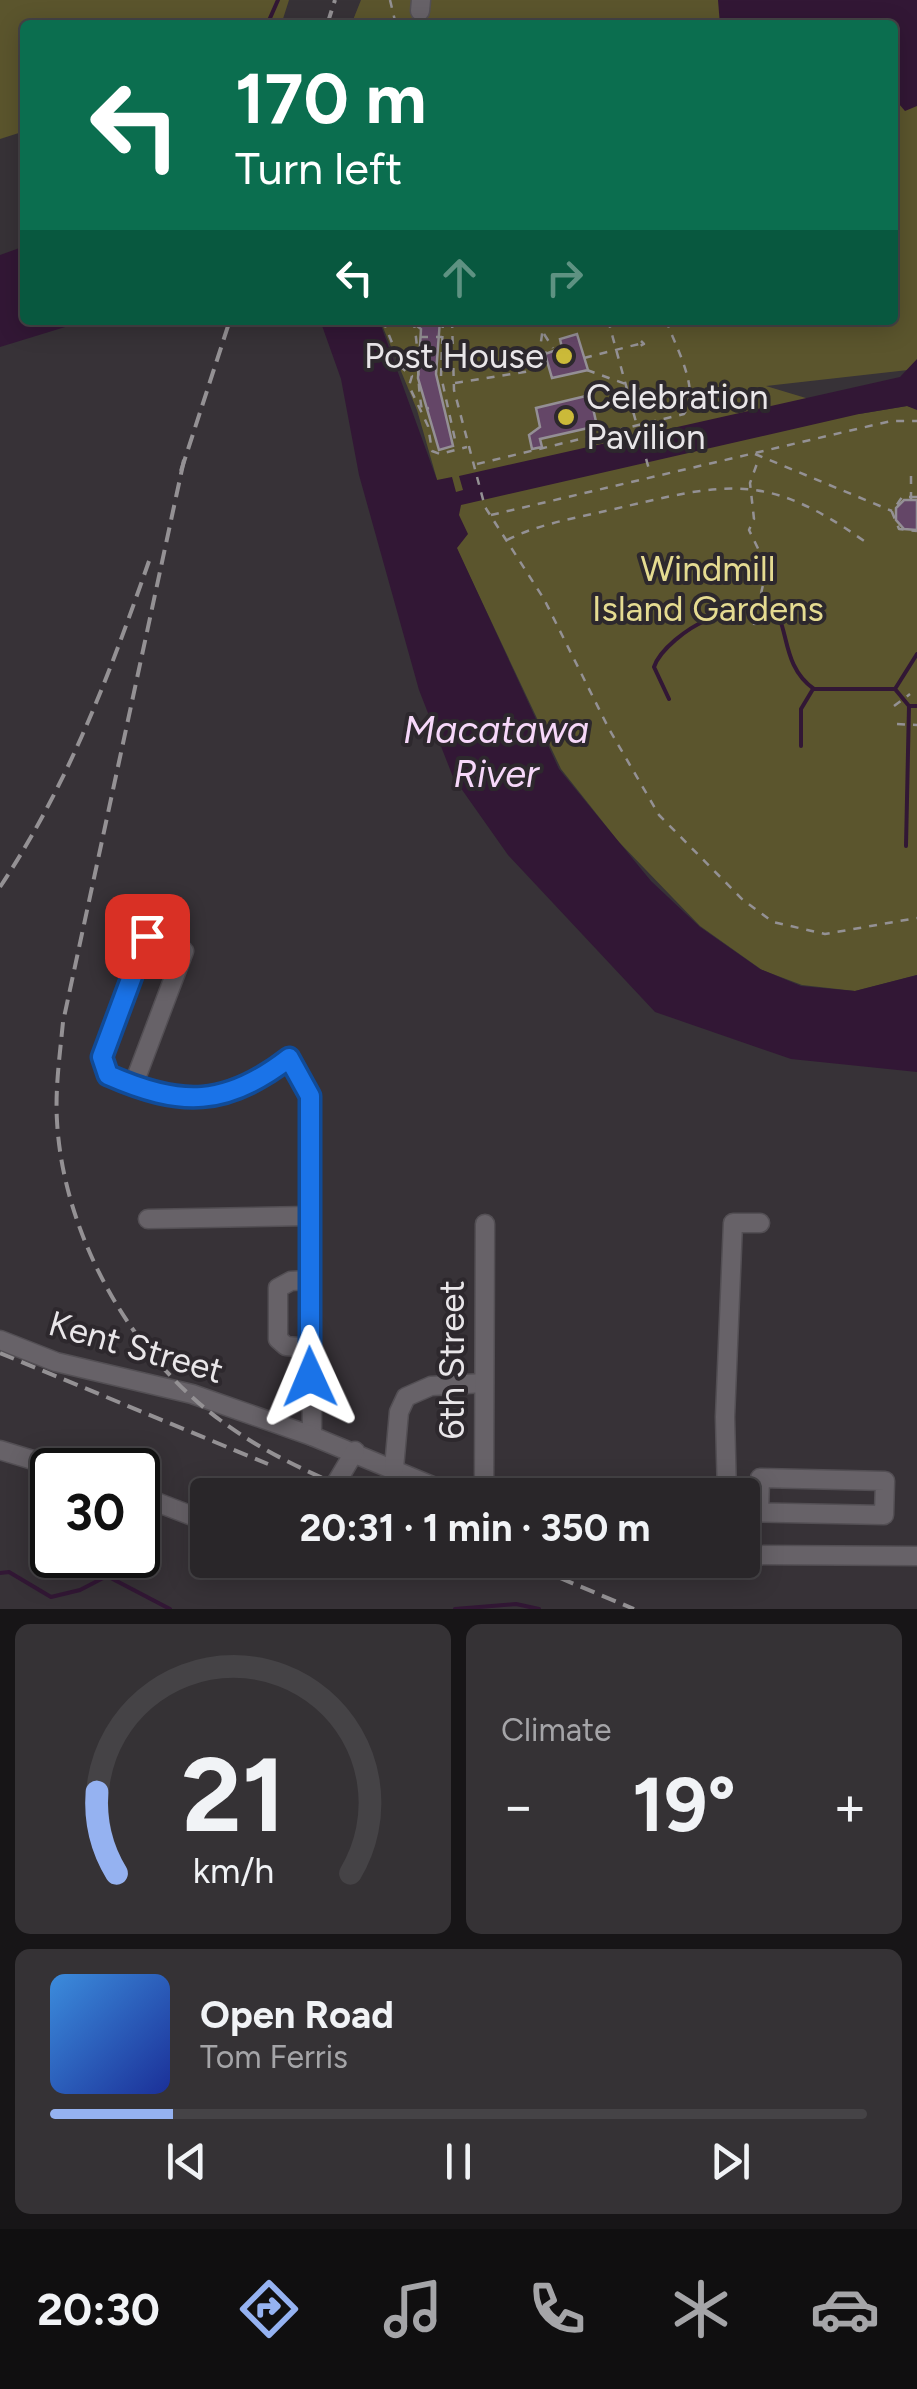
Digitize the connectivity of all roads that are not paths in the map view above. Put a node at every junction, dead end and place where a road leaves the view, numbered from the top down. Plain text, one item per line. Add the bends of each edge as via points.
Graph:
1 (133, 1086) junction
2 (308, 1216) junction
3 (148, 1219) dead end
4 (760, 1222) dead end
5 (484, 1224) dead end
6 (309, 1280) junction
7 (0, 1340) edge
8 (310, 1348) junction
9 (484, 1382) junction
10 (312, 1436) junction
11 (0, 1450) edge
12 (355, 1452) junction
13 (30, 1459) edge
14 (394, 1468) junction
15 (339, 1478) edge
16 (416, 1478) edge
17 (484, 1478) edge
18 (727, 1478) edge
19 (160, 1504) edge
20 (750, 1512) edge
21 (190, 1515) edge
22 (760, 1556) edge
23 (917, 1556) edge

1 - 1 street via 108,1075 102,1057 147,936 184,951
1 - 2 street via 194,1100 255,1084 289,1058 310,1096
2 - 3 street
2 - 6 street
4 - 18 street via 733,1223
5 - 9 street, 6th Street
6 - 8 street
6 - 8 street via 278,1288 278,1339
7 - 10 street, Kent Street
8 - 10 street
9 - 14 street via 432,1386 406,1398
9 - 17 street, 6th Street
10 - 12 street, Kent Street
11 - 13 street
12 - 14 street, Kent Street
12 - 15 street
14 - 16 street, Kent Street
19 - 21 street
20 - 20 street via 884,1515 885,1481 760,1478
22 - 23 street

